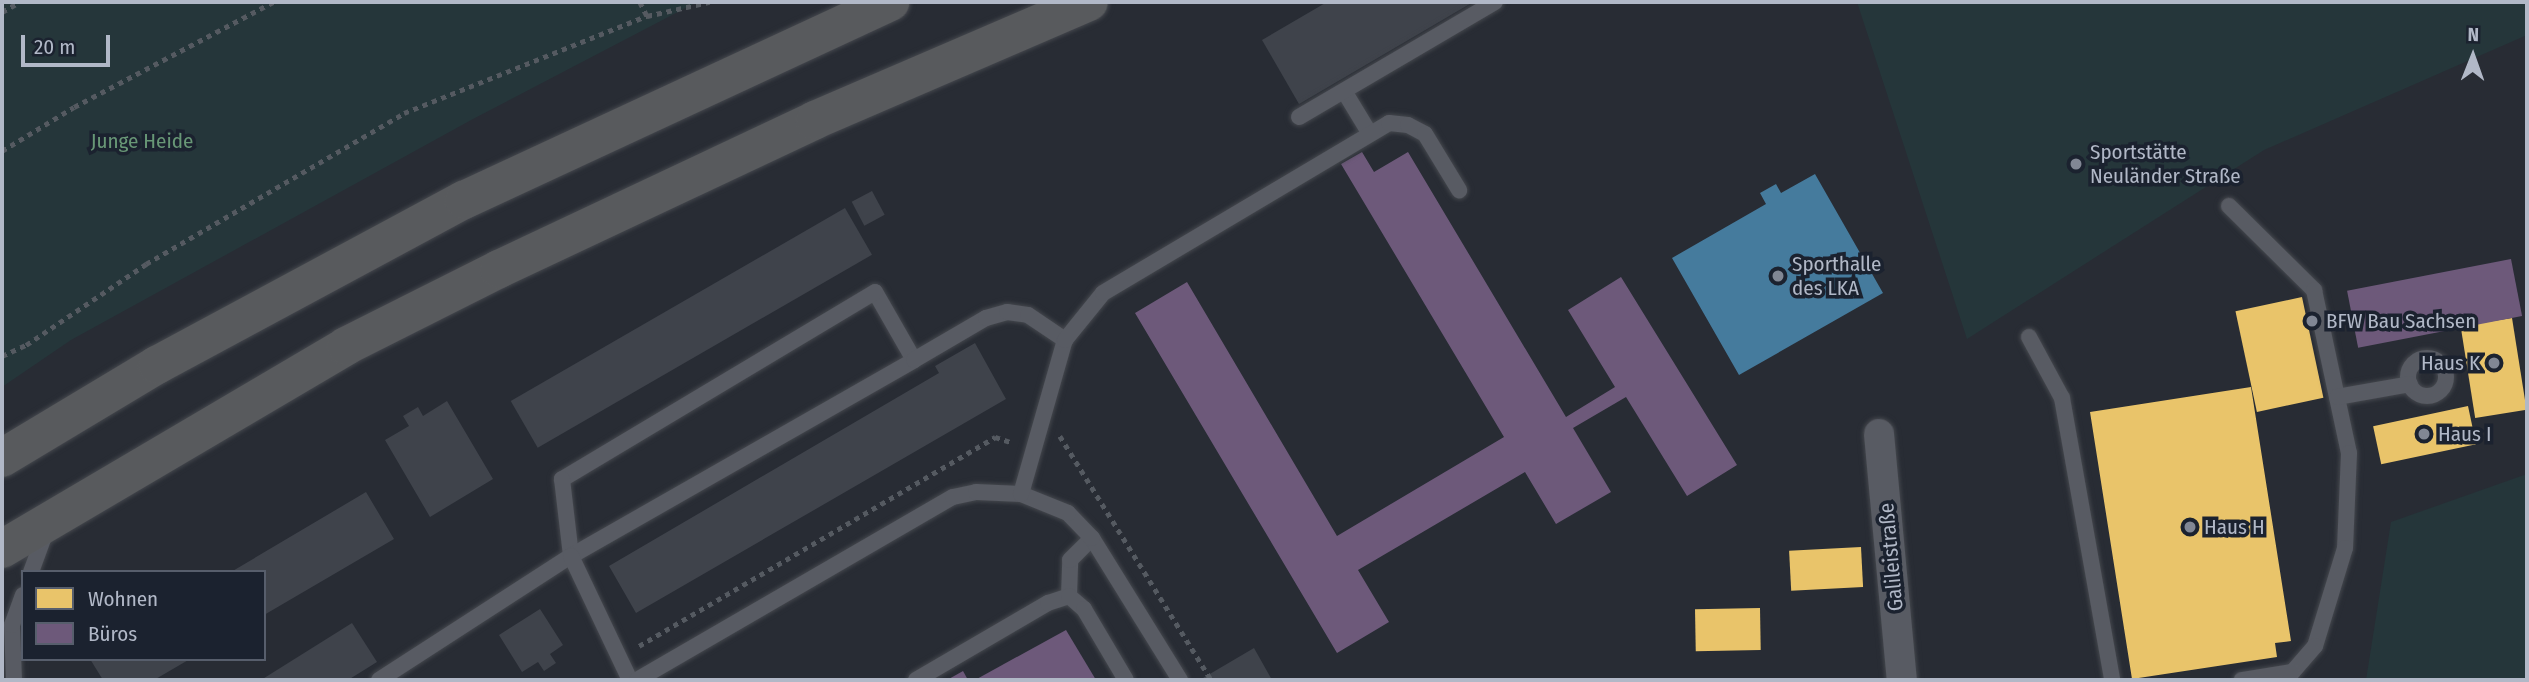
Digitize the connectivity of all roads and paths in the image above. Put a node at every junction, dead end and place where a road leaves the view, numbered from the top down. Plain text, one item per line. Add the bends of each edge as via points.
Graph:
1 (19, 2) edge
2 (274, 2) edge
3 (640, 2) edge
4 (709, 2) edge
5 (890, 2) edge
6 (1089, 2) edge
7 (1495, 2) edge
8 (2, 12) edge
9 (647, 16) junction
10 (1344, 91) junction
11 (1299, 117) dead end
12 (1370, 134) junction
13 (2, 151) edge
14 (1460, 190) dead end
15 (2229, 206) dead end
16 (2029, 337) dead end
17 (1066, 340) junction
18 (2, 356) edge
19 (914, 360) junction
20 (2410, 384) dead end
21 (2337, 397) junction
22 (1045, 412) junction
23 (1879, 434) dead end
24 (1034, 450) junction
25 (2, 458) edge
26 (1021, 494) junction
27 (51, 519) junction
28 (1092, 538) junction
29 (2, 550) edge
30 (571, 556) junction
31 (32, 570) edge
32 (1069, 596) junction
33 (21, 600) edge
34 (619, 658) junction
35 (2291, 676) edge
36 (12, 680) edge
37 (379, 680) edge
38 (630, 680) edge
39 (637, 680) edge
40 (916, 680) edge
41 (1126, 680) edge
42 (1180, 680) edge
43 (1211, 680) edge
44 (1902, 680) edge
45 (2112, 680) edge
46 (2242, 680) edge

1 - 8 path
2 - 13 path via 74,107
3 - 9 path
4 - 9 path
5 - 25 highway via 464,200 286,294
6 - 27 highway via 815,120 499,269 346,346
7 - 10 lane
9 - 18 path via 404,113 182,242 26,345
10 - 11 lane
10 - 12 lane
12 - 14 lane via 1389,123 1408,125 1425,134
12 - 17 lane via 1102,293
15 - 21 lane via 2314,290
16 - 45 lane via 2062,398
17 - 19 lane via 1028,315 1007,312 986,318
17 - 22 lane
19 - 30 lane
19 - 30 lane via 875,292 562,479
20 - 21 lane
21 - 35 lane via 2349,453 2345,548 2315,646
22 - 24 lane
22 - 43 path
23 - 44 street, Galileistraße
24 - 26 lane
24 - 34 path via 995,437
26 - 28 lane via 1068,513
26 - 39 lane via 976,492 953,497
27 - 29 highway
27 - 31 lane
28 - 32 lane via 1070,560
28 - 42 lane
30 - 34 lane
30 - 37 lane
32 - 40 lane via 1048,603
32 - 41 lane via 1084,609
33 - 36 lane via 12,625
34 - 38 lane
35 - 46 lane

